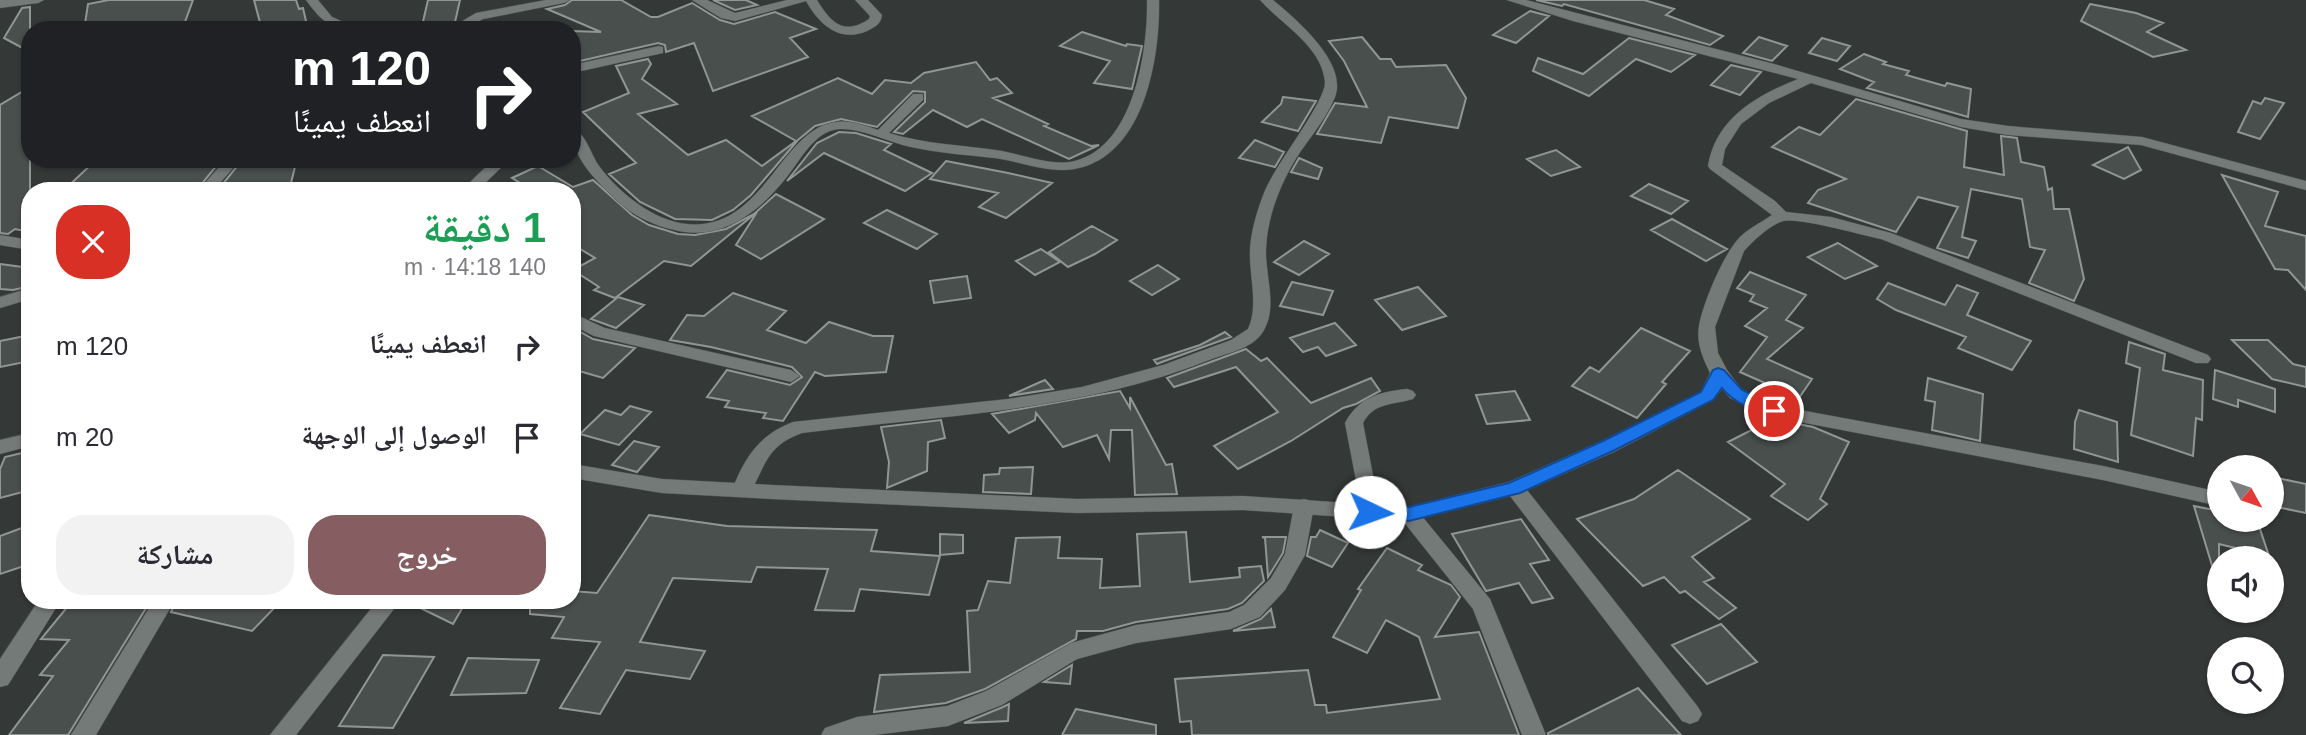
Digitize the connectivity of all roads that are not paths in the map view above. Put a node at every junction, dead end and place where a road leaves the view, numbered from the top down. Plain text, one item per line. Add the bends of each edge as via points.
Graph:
1 (38, 0) edge
2 (312, 0) edge
3 (564, 0) edge
4 (698, 0) edge
5 (801, 0) edge
6 (811, 0) edge
7 (861, 0) edge
8 (1153, 0) edge
9 (1266, 0) edge
10 (1513, 0) edge
11 (0, 4) edge
12 (331, 21) edge
13 (470, 21) edge
14 (659, 50) dead end
15 (581, 67) edge
16 (1811, 79) junction
17 (918, 97) dead end
18 (880, 135) junction
19 (581, 147) edge
20 (226, 168) edge
21 (493, 168) edge
22 (213, 182) edge
23 (478, 182) edge
24 (2306, 186) edge
25 (1781, 216) junction
26 (0, 240) edge
27 (21, 244) edge
28 (21, 296) edge
29 (0, 303) edge
30 (581, 322) edge
31 (2202, 359) dead end
32 (1718, 373) junction
33 (791, 376) dead end
34 (1407, 395) dead end
35 (21, 441) edge
36 (0, 447) edge
37 (581, 472) edge
38 (1514, 488) junction
39 (742, 490) junction
40 (2207, 496) edge
41 (1304, 506) junction
42 (1370, 512) junction
43 (1409, 514) junction
44 (45, 609) edge
45 (160, 609) edge
46 (384, 609) edge
47 (0, 678) edge
48 (1690, 714) dead end
49 (83, 735) edge
50 (282, 735) edge
51 (833, 735) edge
52 (1534, 735) edge

1 - 11 street
2 - 12 street
3 - 13 street
4 - 5 street via 735,17
6 - 7 street via 832,28 845,30 875,21 876,15
8 - 18 street via 1155,24 1147,65 1128,122 1116,141 1092,159 1059,165 923,146
9 - 39 street via 1313,46 1326,65 1332,87 1273,188 1258,248 1258,326 1254,332 1226,348 1135,380 1037,401 800,427 773,438 760,452
10 - 16 street
14 - 15 street
16 - 24 street via 1990,128 2117,137
16 - 25 street via 1772,95 1737,120 1715,153 1715,166
17 - 18 street
18 - 19 street via 843,125 825,129 806,144 757,203 720,226 693,230 662,222 628,204 595,171
20 - 22 street
21 - 23 street
25 - 31 street via 1886,236
25 - 32 street via 1747,237 1737,250 1714,304 1707,327 1709,353
26 - 27 street
28 - 29 street
30 - 33 street via 600,332
32 - 38 street via 1707,396
32 - 40 street via 1736,394 1774,411
34 - 42 street via 1367,404 1354,423
35 - 36 street
37 - 39 street via 662,486
38 - 43 street
38 - 48 street
39 - 41 street via 1077,506
41 - 42 street
41 - 51 street via 1295,555 1278,584 1252,611 1231,620 1136,634 1070,652 994,698 948,716 857,727
42 - 43 street
43 - 52 street via 1482,605
44 - 47 street
45 - 49 street
46 - 50 street

